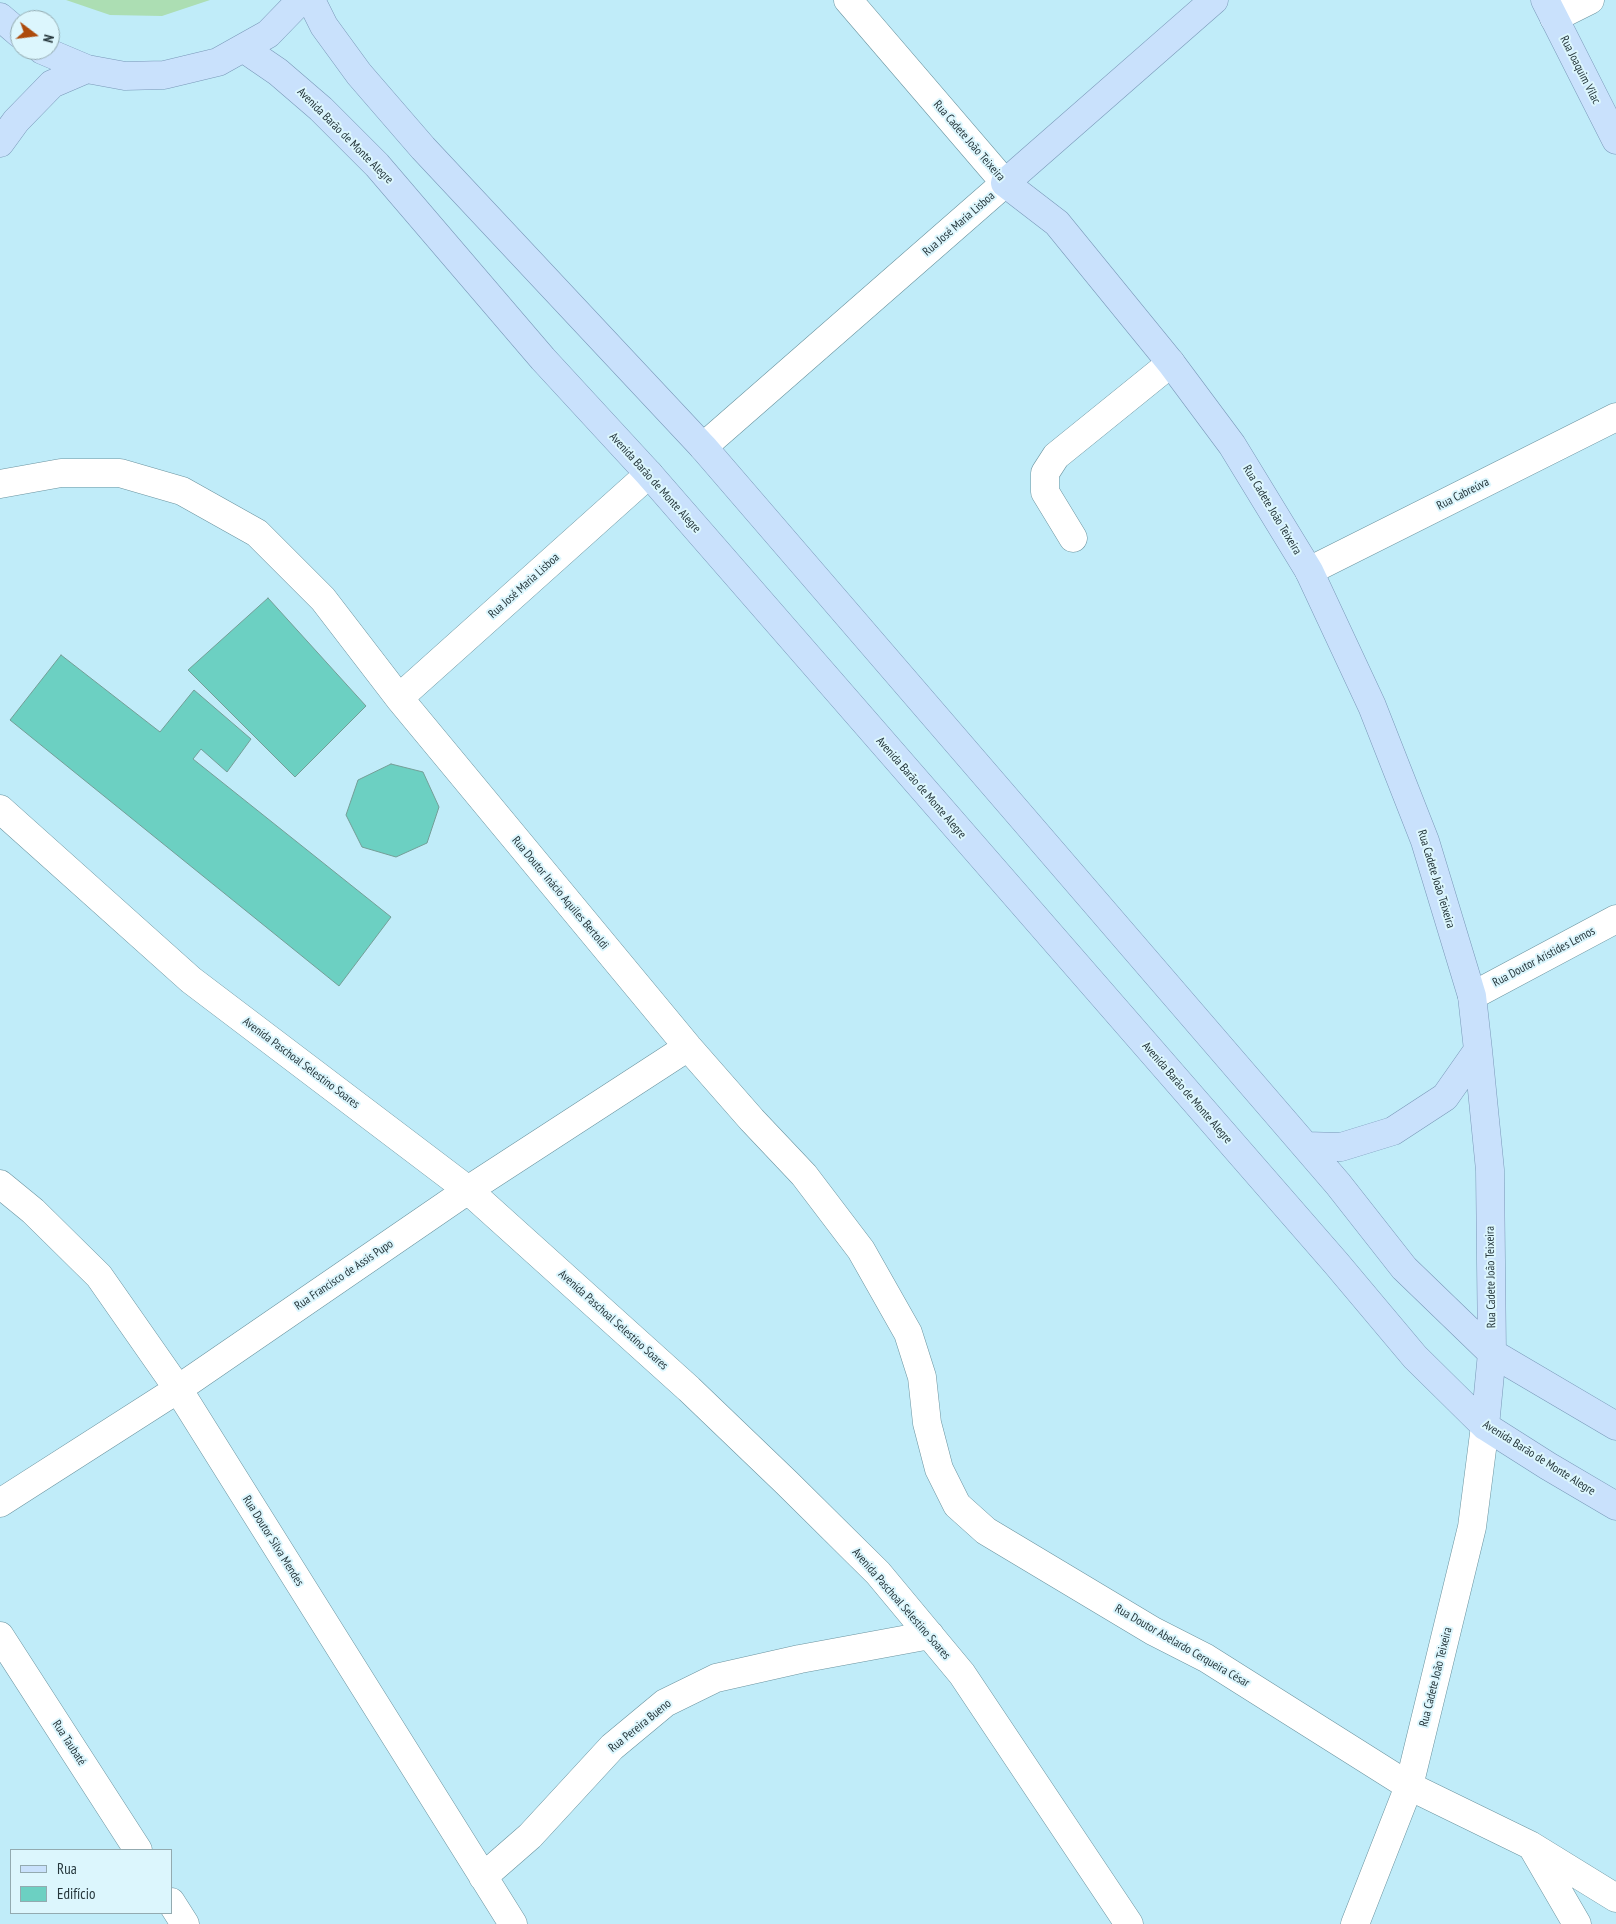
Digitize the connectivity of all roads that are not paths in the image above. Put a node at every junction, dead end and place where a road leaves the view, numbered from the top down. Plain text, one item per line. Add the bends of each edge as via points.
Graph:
1 (301, 0) edge
2 (311, 0) edge
3 (848, 0) edge
4 (1214, 0) edge
5 (1590, 0) edge
6 (1549, 9) edge
7 (0, 17) edge
8 (10, 26) edge
9 (243, 48) junction
10 (60, 58) edge
11 (87, 69) junction
12 (1616, 140) edge
13 (0, 143) edge
14 (1005, 183) junction
15 (1171, 363) junction
16 (1616, 417) edge
17 (703, 447) junction
18 (649, 474) junction
19 (0, 484) edge
20 (1073, 538) dead end
21 (1309, 571) junction
22 (399, 698) junction
23 (0, 809) edge
24 (1616, 919) edge
25 (1472, 996) junction
26 (688, 1046) junction
27 (1478, 1050) junction
28 (1306, 1146) junction
29 (0, 1184) edge
30 (468, 1190) junction
31 (1492, 1353) junction
32 (178, 1389) junction
33 (1485, 1426) junction
34 (1616, 1426) edge
35 (0, 1503) edge
36 (957, 1505) joint
37 (1616, 1506) edge
38 (930, 1635) junction
39 (0, 1636) edge
40 (1409, 1786) junction
41 (1530, 1845) junction
42 (137, 1849) edge
43 (483, 1877) junction
44 (1616, 1898) edge
45 (172, 1904) edge
46 (185, 1924) edge
47 (513, 1924) edge
48 (1129, 1924) edge
49 (1355, 1924) edge
50 (1577, 1924) edge

1 - 9 main road via 268,34
2 - 17 main road via 324,26 349,61 410,133
3 - 14 street, Rua Cadete João Teixeira
4 - 14 main road, Rua José Maria Lisboa
5 - 6 street
6 - 12 main road, Rua Joaquim Vilac
7 - 8 main road
9 - 11 main road via 218,62 164,75 125,76
9 - 18 main road, Avenida Barão de Monte Alegre via 278,72 321,109 377,165 543,359
10 - 11 main road
11 - 13 main road via 52,84 16,121
14 - 15 main road, Rua Cadete João Teixeira via 1057,223
14 - 17 street, Rua José Maria Lisboa
15 - 20 street via 1056,456 1045,473 1045,492
15 - 21 main road, Rua Cadete João Teixeira via 1232,444
16 - 21 street, Rua Cabreúva
17 - 28 main road
18 - 22 street, Rua José Maria Lisboa
18 - 33 main road, Avenida Barão de Monte Alegre via 1415,1357
19 - 22 street, Rua Doutor Inácio Aquiles Bertoldi via 60,473 120,473 182,490 257,533 322,599
21 - 25 main road, Rua Cadete João Teixeira via 1372,706 1425,841
22 - 26 street, Rua Doutor Inácio Aquiles Bertoldi
23 - 30 street, Avenida Paschoal Selestino Soares via 190,980
24 - 25 street, Rua Doutor Aristides Lemos
25 - 27 main road, Rua Cadete João Teixeira
26 - 30 street, Rua Francisco de Assis Pupo
26 - 36 street, Rua Doutor Inácio Aquiles Bertoldi via 804,1175 861,1250 908,1332 922,1377 927,1422 939,1469
27 - 28 main road via 1445,1097 1393,1131 1341,1147
27 - 31 main road, Rua Cadete João Teixeira via 1490,1170
28 - 31 main road via 1404,1268
29 - 32 street, Rua Doutor Silva Mendes via 33,1211 99,1276
30 - 32 street, Rua Francisco de Assis Pupo
30 - 38 street, Avenida Paschoal Selestino Soares via 689,1389 780,1476 878,1573
31 - 33 main road, Rua Cadete João Teixeira
31 - 34 main road
32 - 35 street, Rua Francisco de Assis Pupo
32 - 43 street, Rua Doutor Silva Mendes
33 - 37 main road, Avenida Barão de Monte Alegre
33 - 40 street, Rua Cadete João Teixeira via 1472,1527
36 - 40 street, Rua Doutor Abelardo Cerqueira César via 986,1531 1022,1554 1153,1631 1206,1658
38 - 43 street, Rua Pereira Bueno via 716,1678 665,1702 612,1747 530,1836
38 - 48 street, Avenida Paschoal Selestino Soares via 962,1674
39 - 42 street, Rua Taubaté
40 - 41 street, Rua Doutor Abelardo Cerqueira César
40 - 49 street, Rua Cadete João Teixeira
41 - 44 street, Rua Doutor Abelardo Cerqueira César
41 - 50 street
43 - 47 street, Rua Doutor Silva Mendes
45 - 46 street

